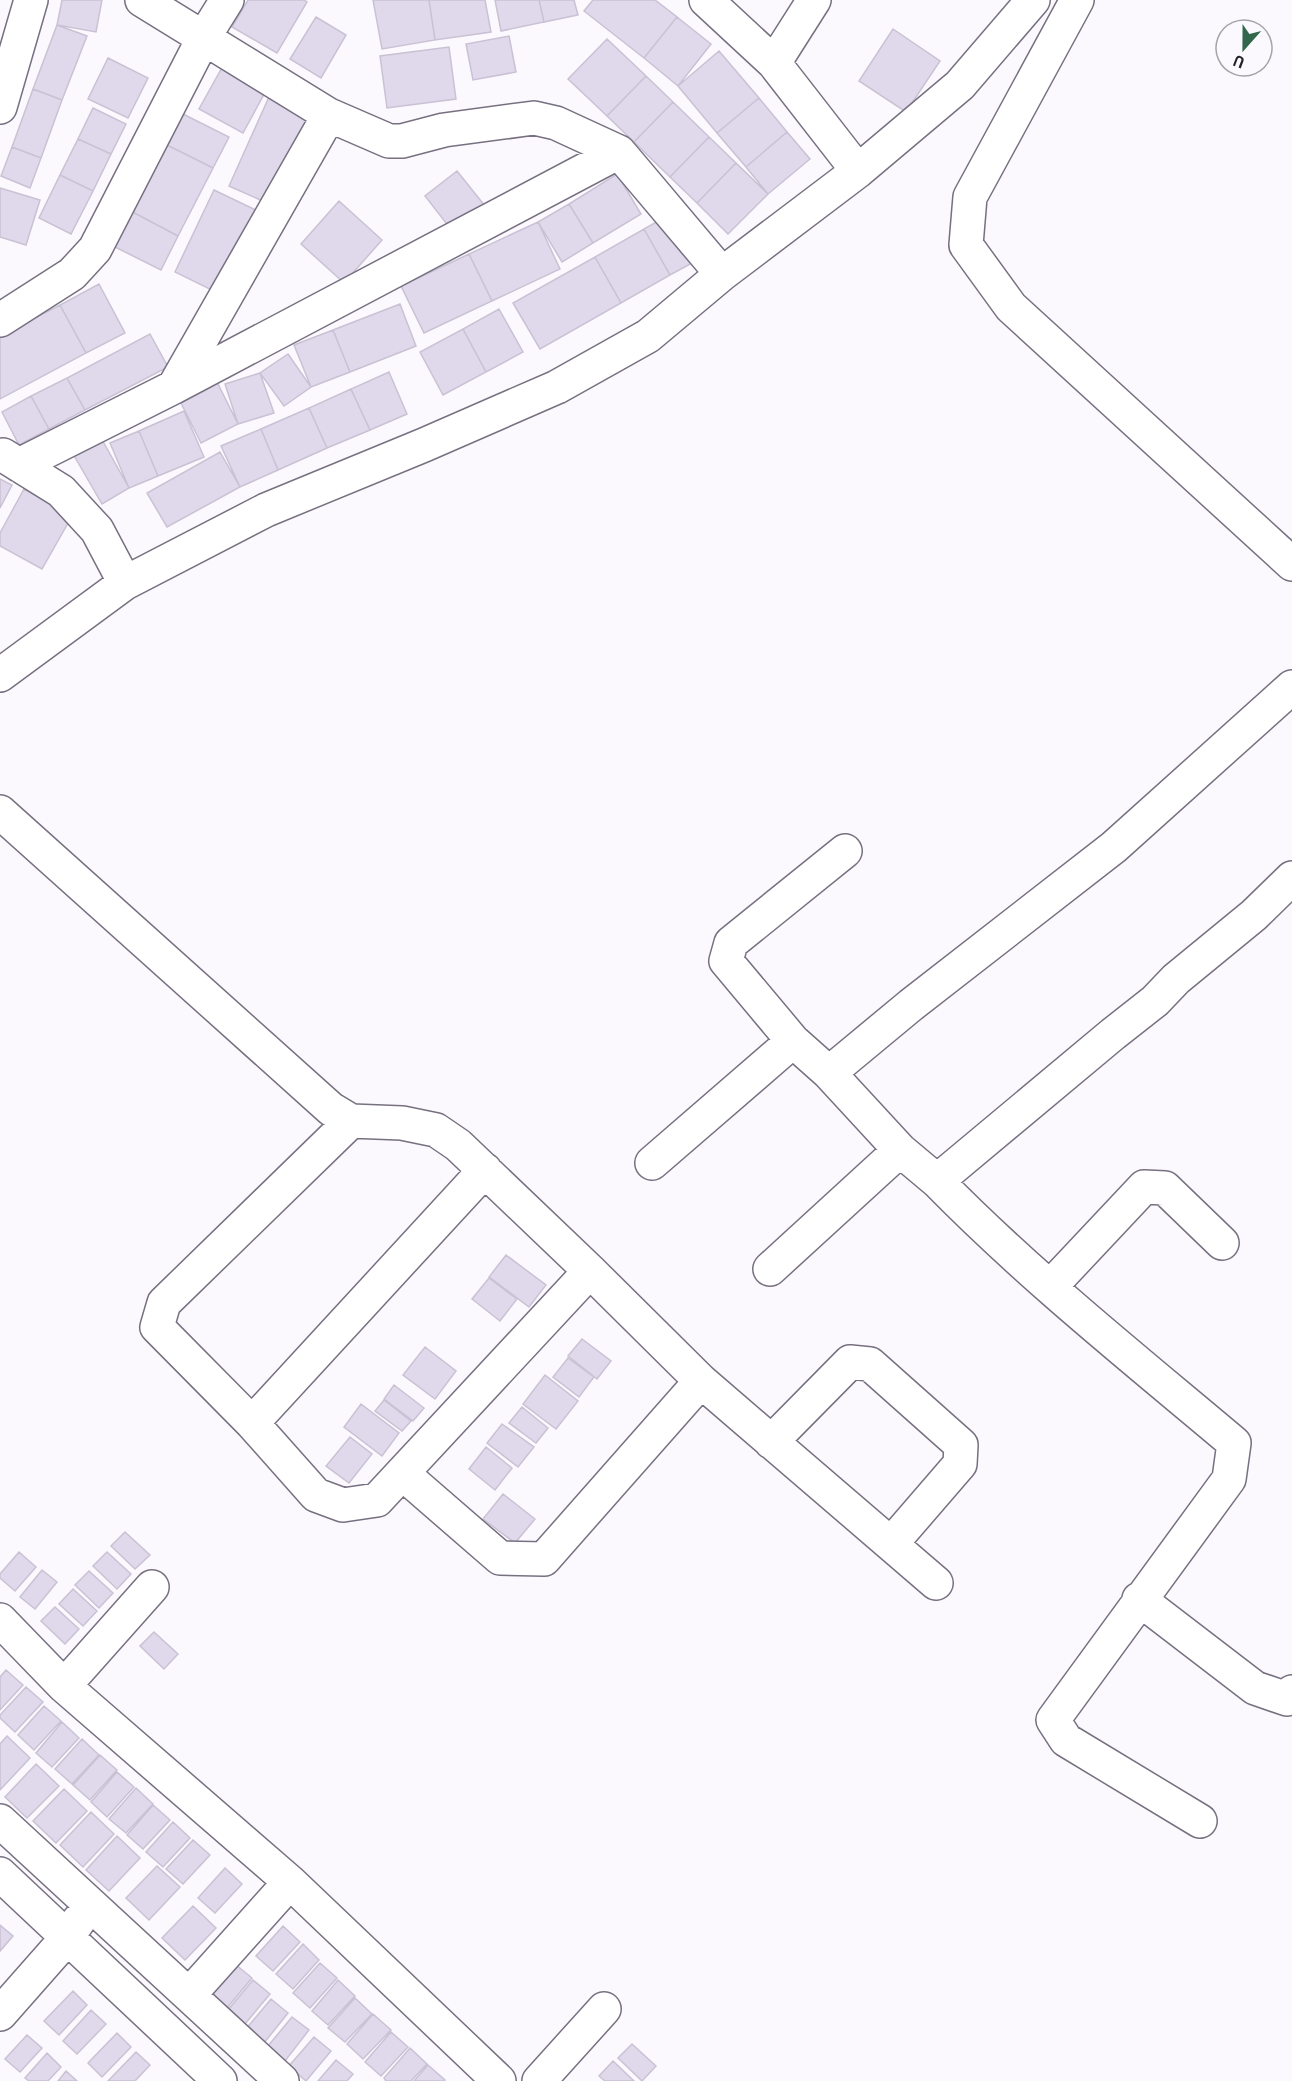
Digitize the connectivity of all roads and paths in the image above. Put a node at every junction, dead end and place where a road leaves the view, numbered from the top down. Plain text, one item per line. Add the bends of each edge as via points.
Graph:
1 (31, 0) edge
2 (142, 0) edge
3 (227, 0) edge
4 (706, 0) edge
5 (814, 0) edge
6 (1033, 0) edge
7 (1077, 0) edge
8 (204, 38) junction
9 (774, 63) junction
10 (0, 107) edge
11 (329, 115) junction
12 (619, 152) junction
13 (858, 171) junction
14 (722, 274) junction
15 (0, 320) edge
16 (174, 387) junction
17 (9, 459) edge
18 (1292, 564) edge
19 (125, 583) junction
20 (7, 660) edge
21 (1292, 687) edge
22 (0, 812) edge
23 (845, 851) dead end
24 (1292, 878) edge
25 (793, 1041) junction
26 (829, 1073) junction
27 (351, 1121) junction
28 (900, 1150) junction
29 (652, 1163) dead end
30 (485, 1170) junction
31 (936, 1181) junction
32 (1222, 1243) dead end
33 (770, 1269) dead end
34 (590, 1271) junction
35 (1050, 1287) junction
36 (701, 1381) junction
37 (252, 1423) junction
38 (771, 1442) junction
39 (402, 1473) junction
40 (891, 1544) junction
41 (936, 1583) dead end
42 (152, 1587) dead end
43 (1139, 1599) junction
44 (0, 1620) edge
45 (64, 1686) junction
46 (1292, 1692) edge
47 (0, 1821) edge
48 (1200, 1821) dead end
49 (0, 1874) edge
50 (290, 1882) junction
51 (90, 1904) junction
52 (67, 1938) junction
53 (189, 1995) junction
54 (604, 2009) dead end
55 (0, 2014) edge
56 (220, 2081) edge
57 (282, 2081) edge
58 (499, 2081) edge
59 (539, 2081) edge

1 - 10 street
2 - 8 street
3 - 8 street
4 - 9 street
5 - 9 street
6 - 13 street via 960,85
7 - 18 street via 970,197 966,245 1011,307
8 - 11 street
8 - 15 street via 95,249 72,274
9 - 13 street
11 - 12 street via 389,141 534,118 556,123
11 - 16 street
12 - 14 street
12 - 16 street
13 - 14 street
14 - 19 street via 648,336 557,387 267,510
16 - 17 street
17 - 19 street via 61,491 97,530
19 - 20 street
21 - 26 street via 1114,847
22 - 27 street via 331,1109
23 - 25 street via 731,943 726,961
24 - 31 street via 1155,1001
25 - 26 street
25 - 29 street
26 - 28 street
27 - 30 street via 402,1123 436,1130
27 - 37 street via 164,1303 157,1327
28 - 31 street
28 - 33 street
30 - 34 street
30 - 37 street
31 - 35 street
32 - 35 street via 1165,1188 1144,1187
34 - 36 street
34 - 39 street
35 - 43 street via 1234,1443 1229,1479
36 - 38 street
36 - 39 street via 544,1559 500,1558
37 - 39 street via 316,1495 343,1505 377,1500
38 - 40 street
38 - 40 street via 850,1362 870,1364 961,1445 960,1464
40 - 41 street
42 - 45 street
43 - 46 street via 1256,1688 1287,1699
43 - 48 street via 1053,1720 1066,1740
44 - 45 street
45 - 50 street
47 - 51 street
49 - 52 street
50 - 53 street
50 - 58 street
51 - 52 street
51 - 53 street
52 - 55 street
52 - 56 street
53 - 57 street
54 - 59 street

